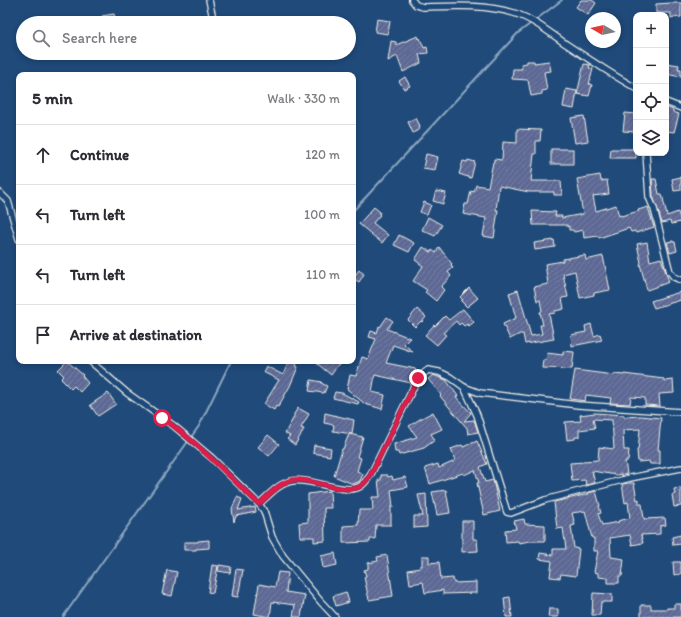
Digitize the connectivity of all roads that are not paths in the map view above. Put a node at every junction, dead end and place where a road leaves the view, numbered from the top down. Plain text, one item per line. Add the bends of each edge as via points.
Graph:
1 (209, 0) edge
2 (412, 0) edge
3 (212, 16) edge
4 (633, 86) edge
5 (669, 103) edge
6 (681, 108) edge
7 (646, 156) edge
8 (0, 193) edge
9 (16, 229) edge
10 (681, 280) edge
11 (93, 364) edge
12 (464, 387) junction
13 (681, 412) edge
14 (681, 468) edge
15 (259, 504) junction
16 (335, 617) edge

1 - 3 street
2 - 4 street via 416,5 423,7 468,6 516,13
5 - 6 street
7 - 10 street via 649,197 670,272
8 - 9 street via 8,202
11 - 15 street via 127,393 207,453
12 - 13 street via 480,393 578,405
12 - 14 street via 477,415 507,512 511,513 545,500 622,480
12 - 15 street via 439,372 428,370 418,378 370,476 361,486 349,489 300,480 290,481
15 - 16 street via 264,511 272,537 283,556

